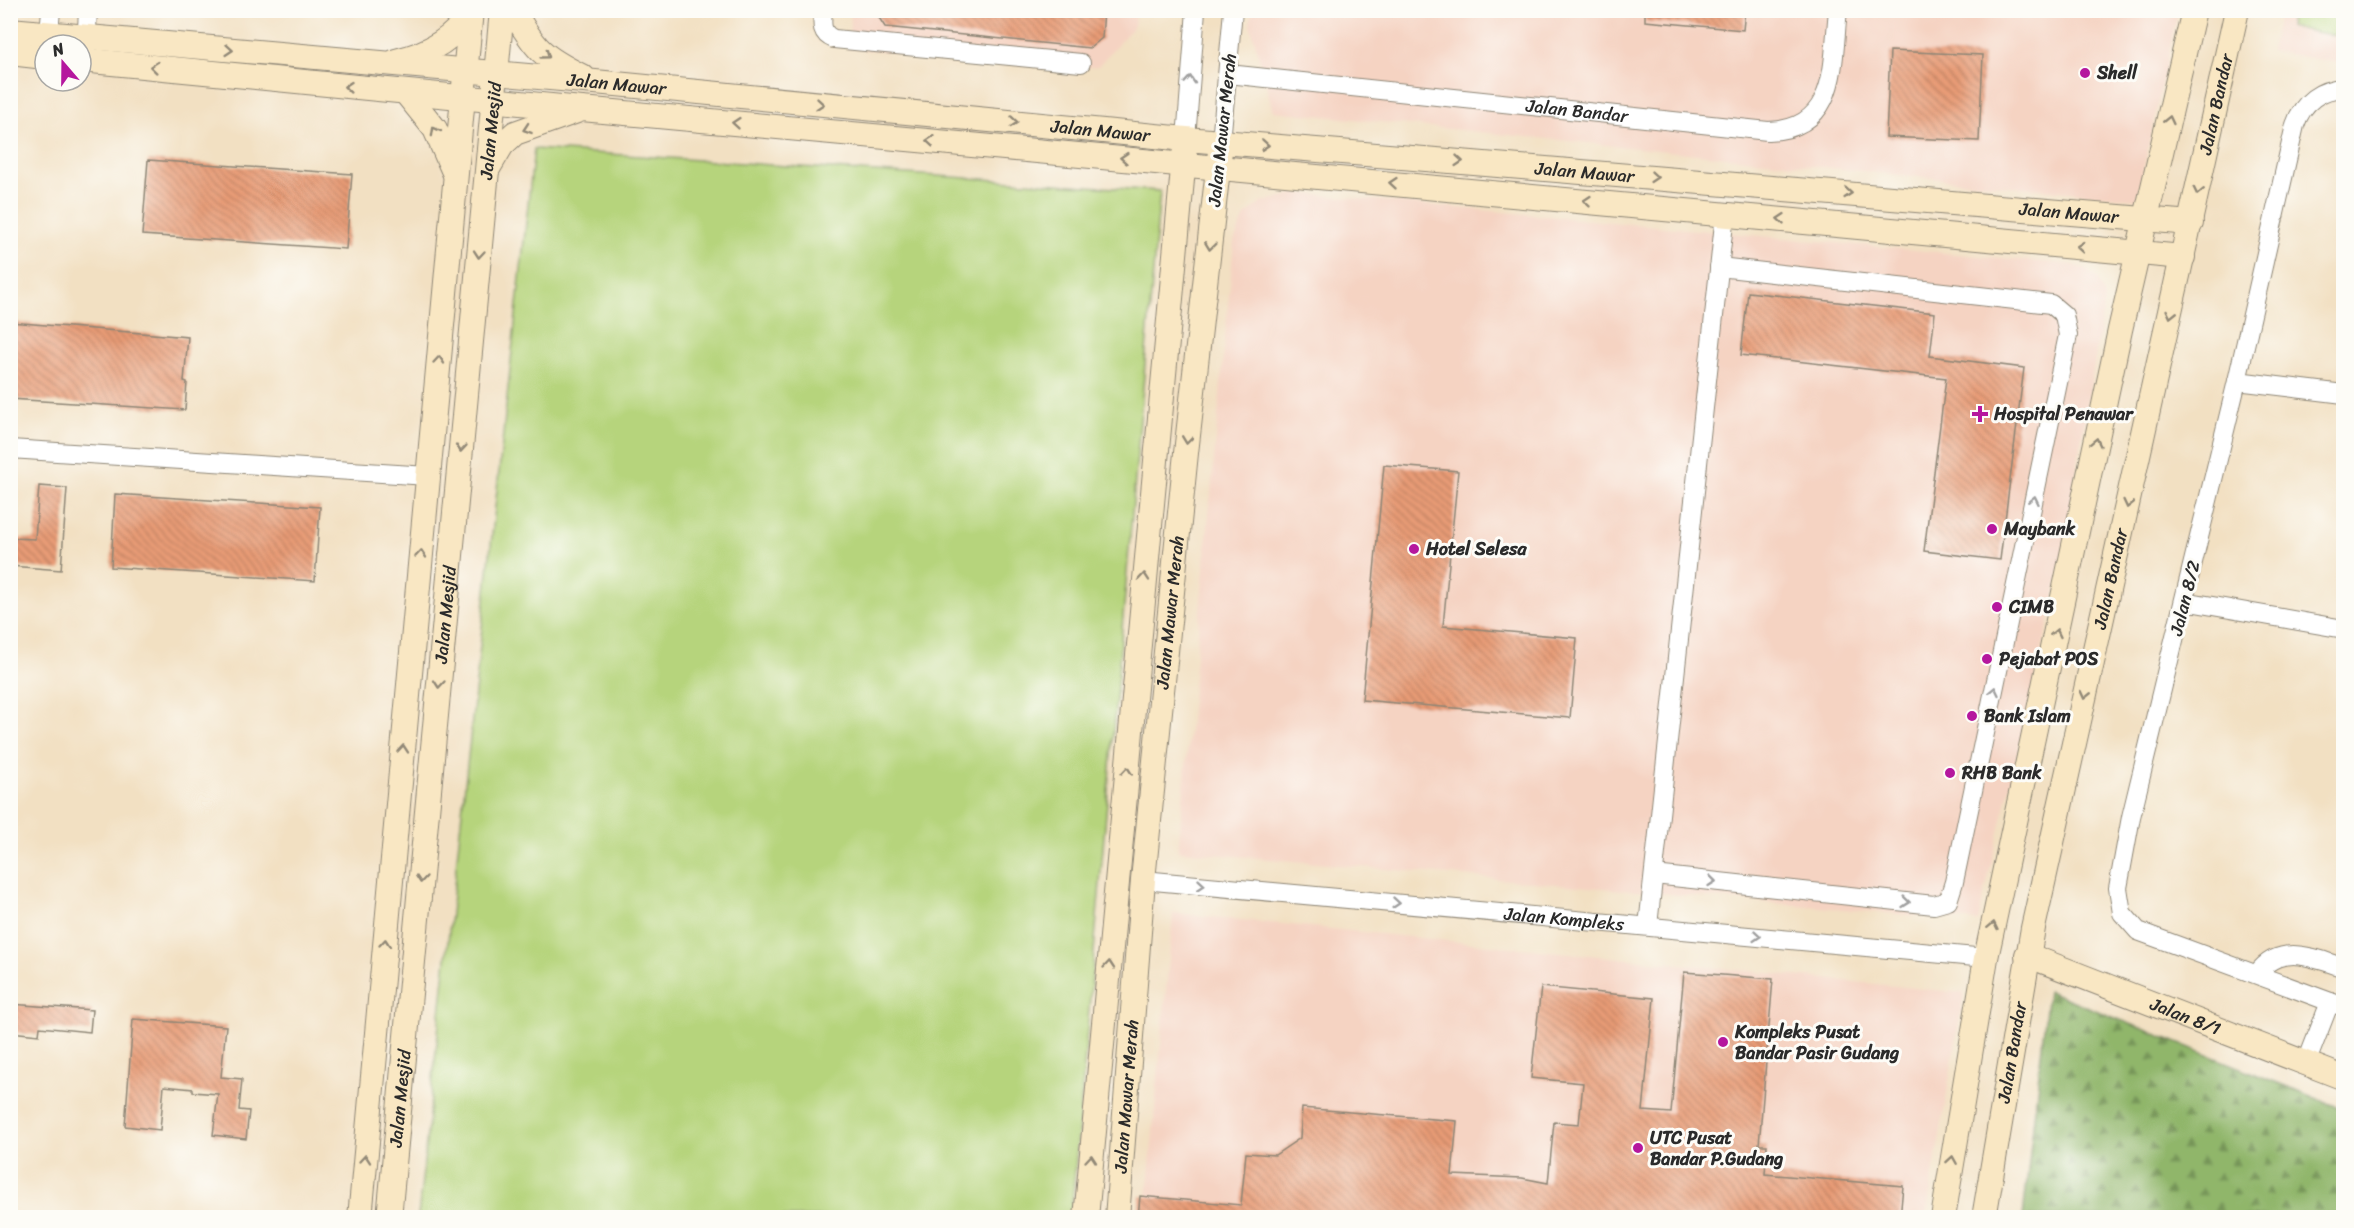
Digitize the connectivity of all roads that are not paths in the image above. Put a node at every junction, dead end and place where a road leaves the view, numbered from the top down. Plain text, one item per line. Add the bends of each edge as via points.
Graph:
1 (88, 10) edge
2 (502, 10) edge
3 (513, 10) edge
4 (823, 10) edge
5 (1196, 10) edge
6 (1233, 10) edge
7 (1838, 10) edge
8 (2194, 10) edge
9 (2237, 10) edge
10 (471, 11) edge
11 (10, 30) edge
12 (49, 30) edge
13 (86, 33) edge
14 (93, 52) edge
15 (10, 53) edge
16 (93, 53) edge
17 (33, 56) edge
18 (1081, 63) dead end
19 (382, 64) junction
20 (465, 71) junction
21 (496, 74) junction
22 (1228, 74) junction
23 (595, 82) junction
24 (2343, 88) edge
25 (406, 93) junction
26 (463, 98) junction
27 (493, 100) junction
28 (582, 109) junction
29 (1186, 139) junction
30 (1221, 142) junction
31 (1182, 164) junction
32 (1219, 167) junction
33 (456, 174) junction
34 (484, 196) junction
35 (1725, 214) junction
36 (2146, 218) junction
37 (2191, 223) junction
38 (2138, 252) junction
39 (2183, 257) junction
40 (1719, 267) junction
41 (2237, 381) junction
42 (2343, 394) edge
43 (10, 448) edge
44 (428, 476) junction
45 (2184, 600) junction
46 (2343, 629) edge
47 (1654, 875) junction
48 (1143, 880) junction
49 (1648, 926) junction
50 (2027, 955) junction
51 (1986, 958) junction
52 (2343, 968) edge
53 (2257, 974) junction
54 (2337, 1005) edge
55 (2306, 1064) junction
56 (2343, 1078) edge
57 (360, 1218) edge
58 (389, 1218) edge
59 (1086, 1218) edge
60 (1117, 1218) edge
61 (1943, 1218) edge
62 (1984, 1218) edge

1 - 13 street
2 - 21 street, Jalan Mesjid
3 -> 23 street via 538,50
4 - 18 street via 822,28 834,39
29 -> 5 street, Jalan Mawar Merah
6 - 22 street, Jalan Mawar Merah
7 - 22 street, Jalan Bandar via 1827,95 1809,119 1783,130
36 -> 8 street
9 -> 37 street, Jalan Bandar
10 - 19 street via 446,40 417,56
10 - 20 street, Jalan Mesjid
11 - 12 street, Jalan Mawar
14 -> 19 street, Jalan Mawar
15 - 17 street
25 -> 16 street, Jalan Mawar
19 - 20 street, Jalan Mawar
20 - 21 street, Jalan Mawar
20 - 26 street, Jalan Mesjid
21 - 23 street, Jalan Mawar
21 - 27 street, Jalan Mesjid
22 - 30 street, Jalan Mawar Merah
23 -> 29 street, Jalan Mawar
24 - 41 street, Jalan 8/2 via 2313,97 2297,120
25 - 26 street, Jalan Mawar
33 -> 25 street via 435,129
26 - 27 street, Jalan Mawar
26 - 33 street, Jalan Mesjid
27 - 28 street, Jalan Mawar
27 - 34 street, Jalan Mesjid
31 -> 28 street, Jalan Mawar
28 -> 34 street via 514,133 489,167
29 - 30 street, Jalan Mawar
29 - 31 street, Jalan Mawar Merah
30 - 32 street, Jalan Mawar Merah
30 -> 36 street, Jalan Mawar
31 - 32 street, Jalan Mawar
59 -> 31 street, Jalan Mawar Merah
35 -> 32 street, Jalan Mawar
32 -> 48 street, Jalan Mawar Merah via 1185,453
44 -> 33 street, Jalan Mesjid
34 -> 58 street, Jalan Mesjid
38 -> 35 street, Jalan Mawar
35 - 40 street
36 - 37 street, Jalan Mawar
36 - 38 street
37 - 39 street, Jalan Bandar
38 - 39 street, Jalan Mawar
51 -> 38 street
39 -> 50 street, Jalan Bandar
40 - 47 street
47 -> 40 street via 1934,905 1948,901 2068,334 2064,315 2051,304
41 - 42 street
41 - 45 street, Jalan 8/2
43 - 44 street
57 -> 44 street, Jalan Mesjid
45 - 46 street
45 - 53 street, Jalan 8/2 via 2132,817 2119,900 2122,913 2138,931
47 - 49 street
48 -> 49 street, Jalan Kompleks
48 - 60 street, Jalan Mawar Merah
49 -> 51 street, Jalan Kompleks
50 - 55 street, Jalan 8/1
50 - 62 street, Jalan Bandar
61 -> 51 street
52 - 53 street via 2290,954 2272,959
53 - 54 street, Jalan 8/2
54 - 55 street, Jalan 8/2
55 - 56 street, Jalan 8/1

